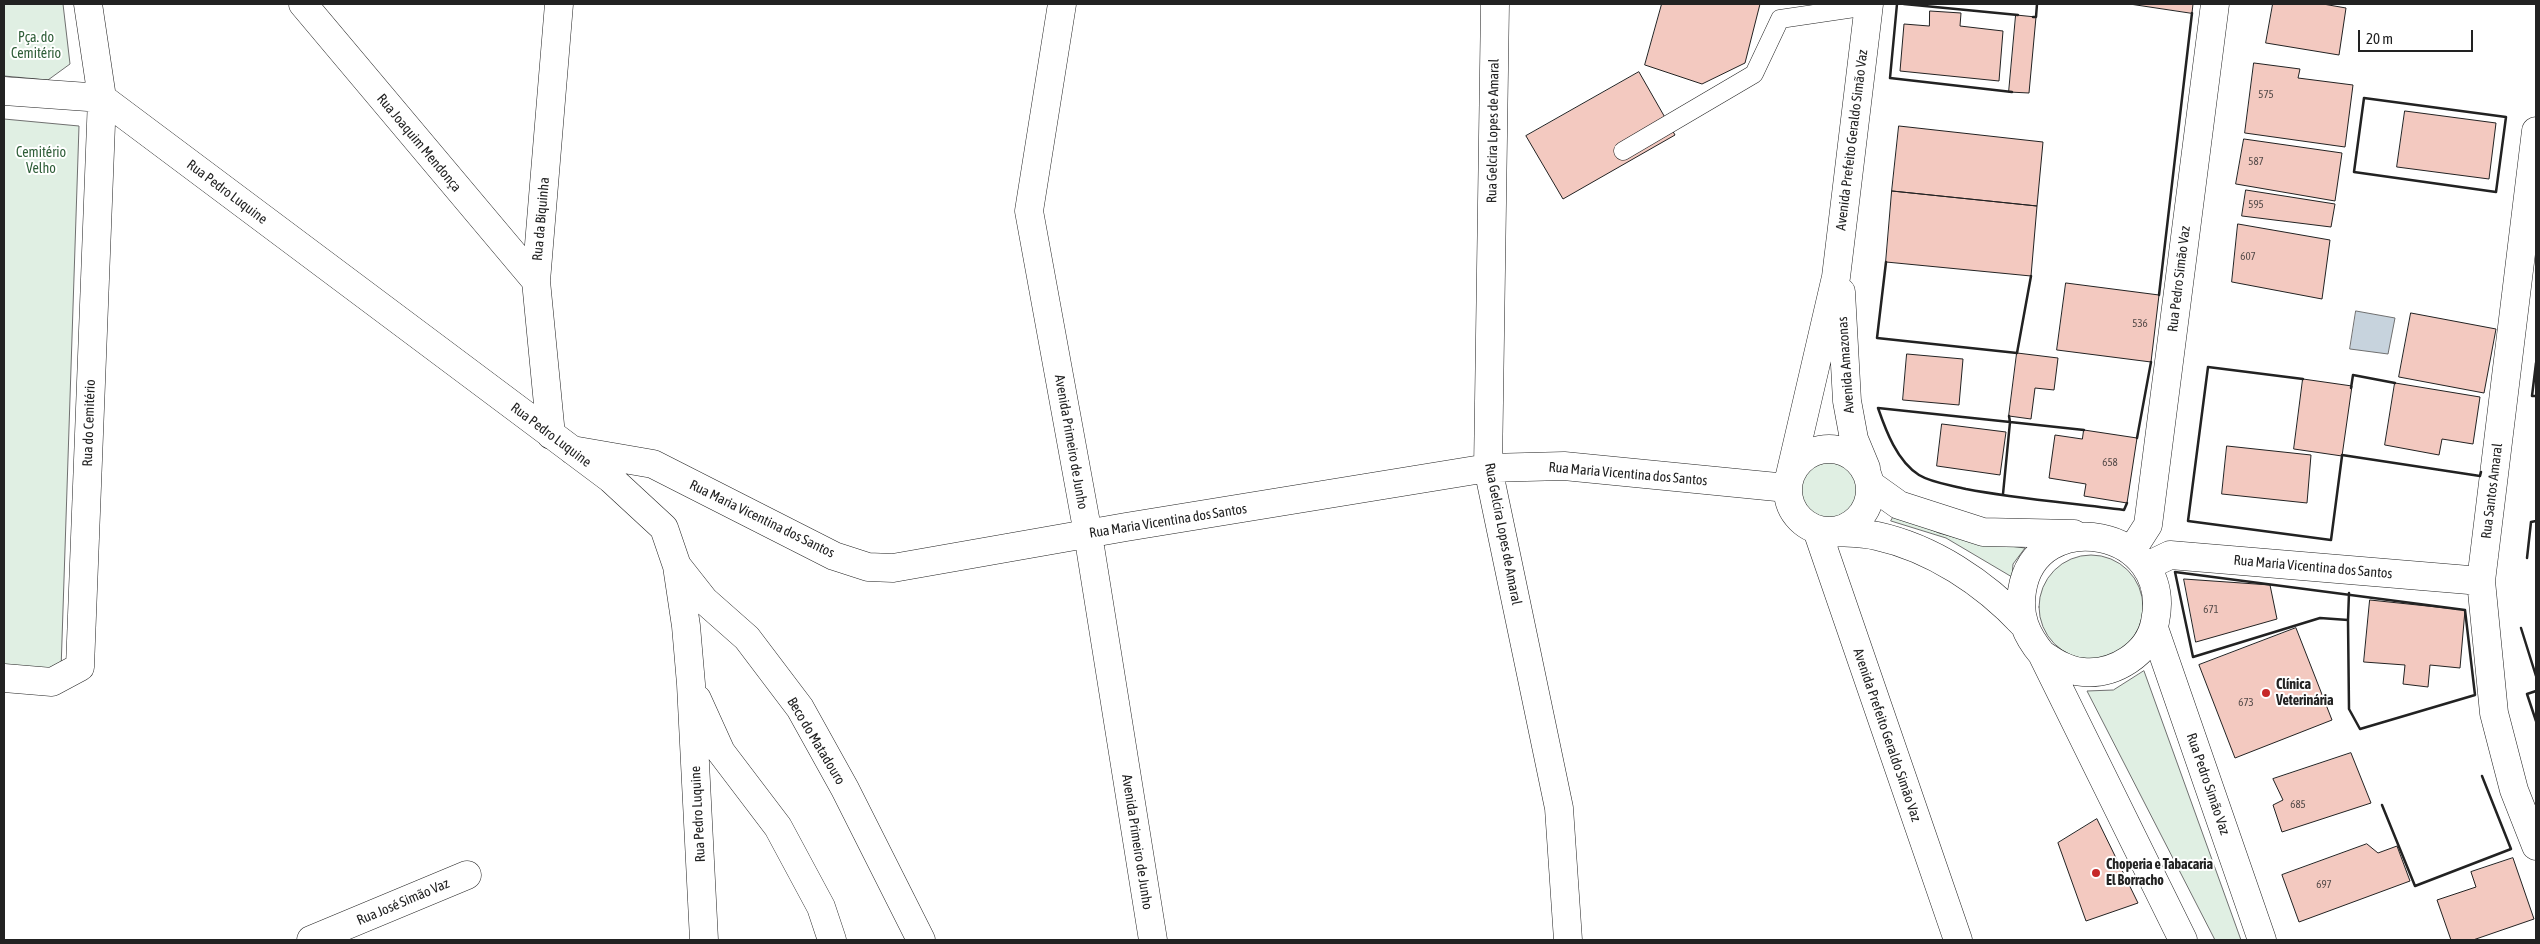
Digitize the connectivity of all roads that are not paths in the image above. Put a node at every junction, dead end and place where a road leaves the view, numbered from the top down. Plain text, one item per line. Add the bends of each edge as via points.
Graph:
1 (88, 4) edge
2 (302, 4) edge
3 (559, 4) edge
4 (1062, 4) edge
5 (1494, 4) edge
6 (2215, 4) edge
7 (1869, 5) edge
8 (4, 91) edge
9 (102, 98) junction
10 (2536, 131) edge
11 (1622, 151) dead end
12 (1837, 267) junction
13 (536, 281) junction
14 (561, 443) junction
15 (1488, 468) junction
16 (1869, 479) junction
17 (1789, 482) junction
18 (1823, 531) junction
19 (1088, 534) junction
20 (2090, 536) junction
21 (2140, 558) junction
22 (677, 566) junction
23 (2481, 581) junction
24 (2023, 624) junction
25 (2154, 628) junction
26 (2042, 654) junction
27 (4, 678) edge
28 (691, 684) junction
29 (2536, 846) edge
30 (467, 875) dead end
31 (311, 940) edge
32 (704, 940) edge
33 (832, 940) edge
34 (921, 940) edge
35 (1153, 940) edge
36 (1568, 940) edge
37 (1958, 940) edge
38 (2184, 940) edge
39 (2262, 940) edge

1 - 9 street
2 - 13 street, Rua Joaquim Mendonça
3 - 13 street, Rua da Biquinha
4 - 19 street, Avenida Primeiro de Junho via 1029,211
5 - 15 street, Rua Gelcira Lopes de Amaral
6 - 21 street, Rua Pedro Simão Vaz via 2148,525
7 - 11 lane via 1780,19 1754,74
7 - 12 street, Avenida Prefeito Geraldo Simão Vaz
8 - 9 street
9 - 14 street, Rua Pedro Luquine
9 - 27 street, Rua do Cemitério via 80,667 52,682
10 - 23 street, Rua Santos Amaral
12 - 16 street, Avenida Amazonas via 1847,401 1854,439
12 - 17 street, Avenida Amazonas
13 - 14 street, Rua da Biquinha
14 - 19 street, Rua Maria Vicentina dos Santos via 654,464 834,556 868,567 893,568
14 - 22 street, Rua Pedro Luquine via 611,479 664,528
15 - 17 street, Rua Maria Vicentina dos Santos via 1564,466
15 - 19 street, Rua Maria Vicentina dos Santos
15 - 36 street, Rua Gelcira Lopes de Amaral via 1559,808
16 - 17 street via 1847,453 1834,449 1807,455 1797,463
16 - 18 street via 1870,499 1865,512 1844,530
16 - 20 street via 1899,505 1983,532 2066,532
17 - 18 street via 1789,502 1794,514 1804,524
18 - 24 street via 1876,536 1916,549 1967,575 2006,604
18 - 37 street, Avenida Prefeito Geraldo Simão Vaz
19 - 35 street, Avenida Primeiro de Junho
20 - 21 street via 2113,540
20 - 24 street via 2068,538 2055,544 2034,563 2024,582 2020,603
21 - 23 street, Rua Maria Vicentina dos Santos via 2170,555
21 - 25 street via 2156,586 2158,607
22 - 28 street, Rua Pedro Luquine
22 - 34 street, Beco do Matadouro via 704,600 747,638 800,708
23 - 29 street, Rua Santos Amaral via 2494,713 2514,790
24 - 26 street via 2030,640
25 - 26 street via 2142,648 2125,662 2105,671 2082,672 2061,666
25 - 39 street, Rua Pedro Simão Vaz
26 - 38 street
28 - 32 street, Rua Pedro Luquine
28 - 33 street via 721,752 778,827 821,907
30 - 31 street, Rua José Simão Vaz

